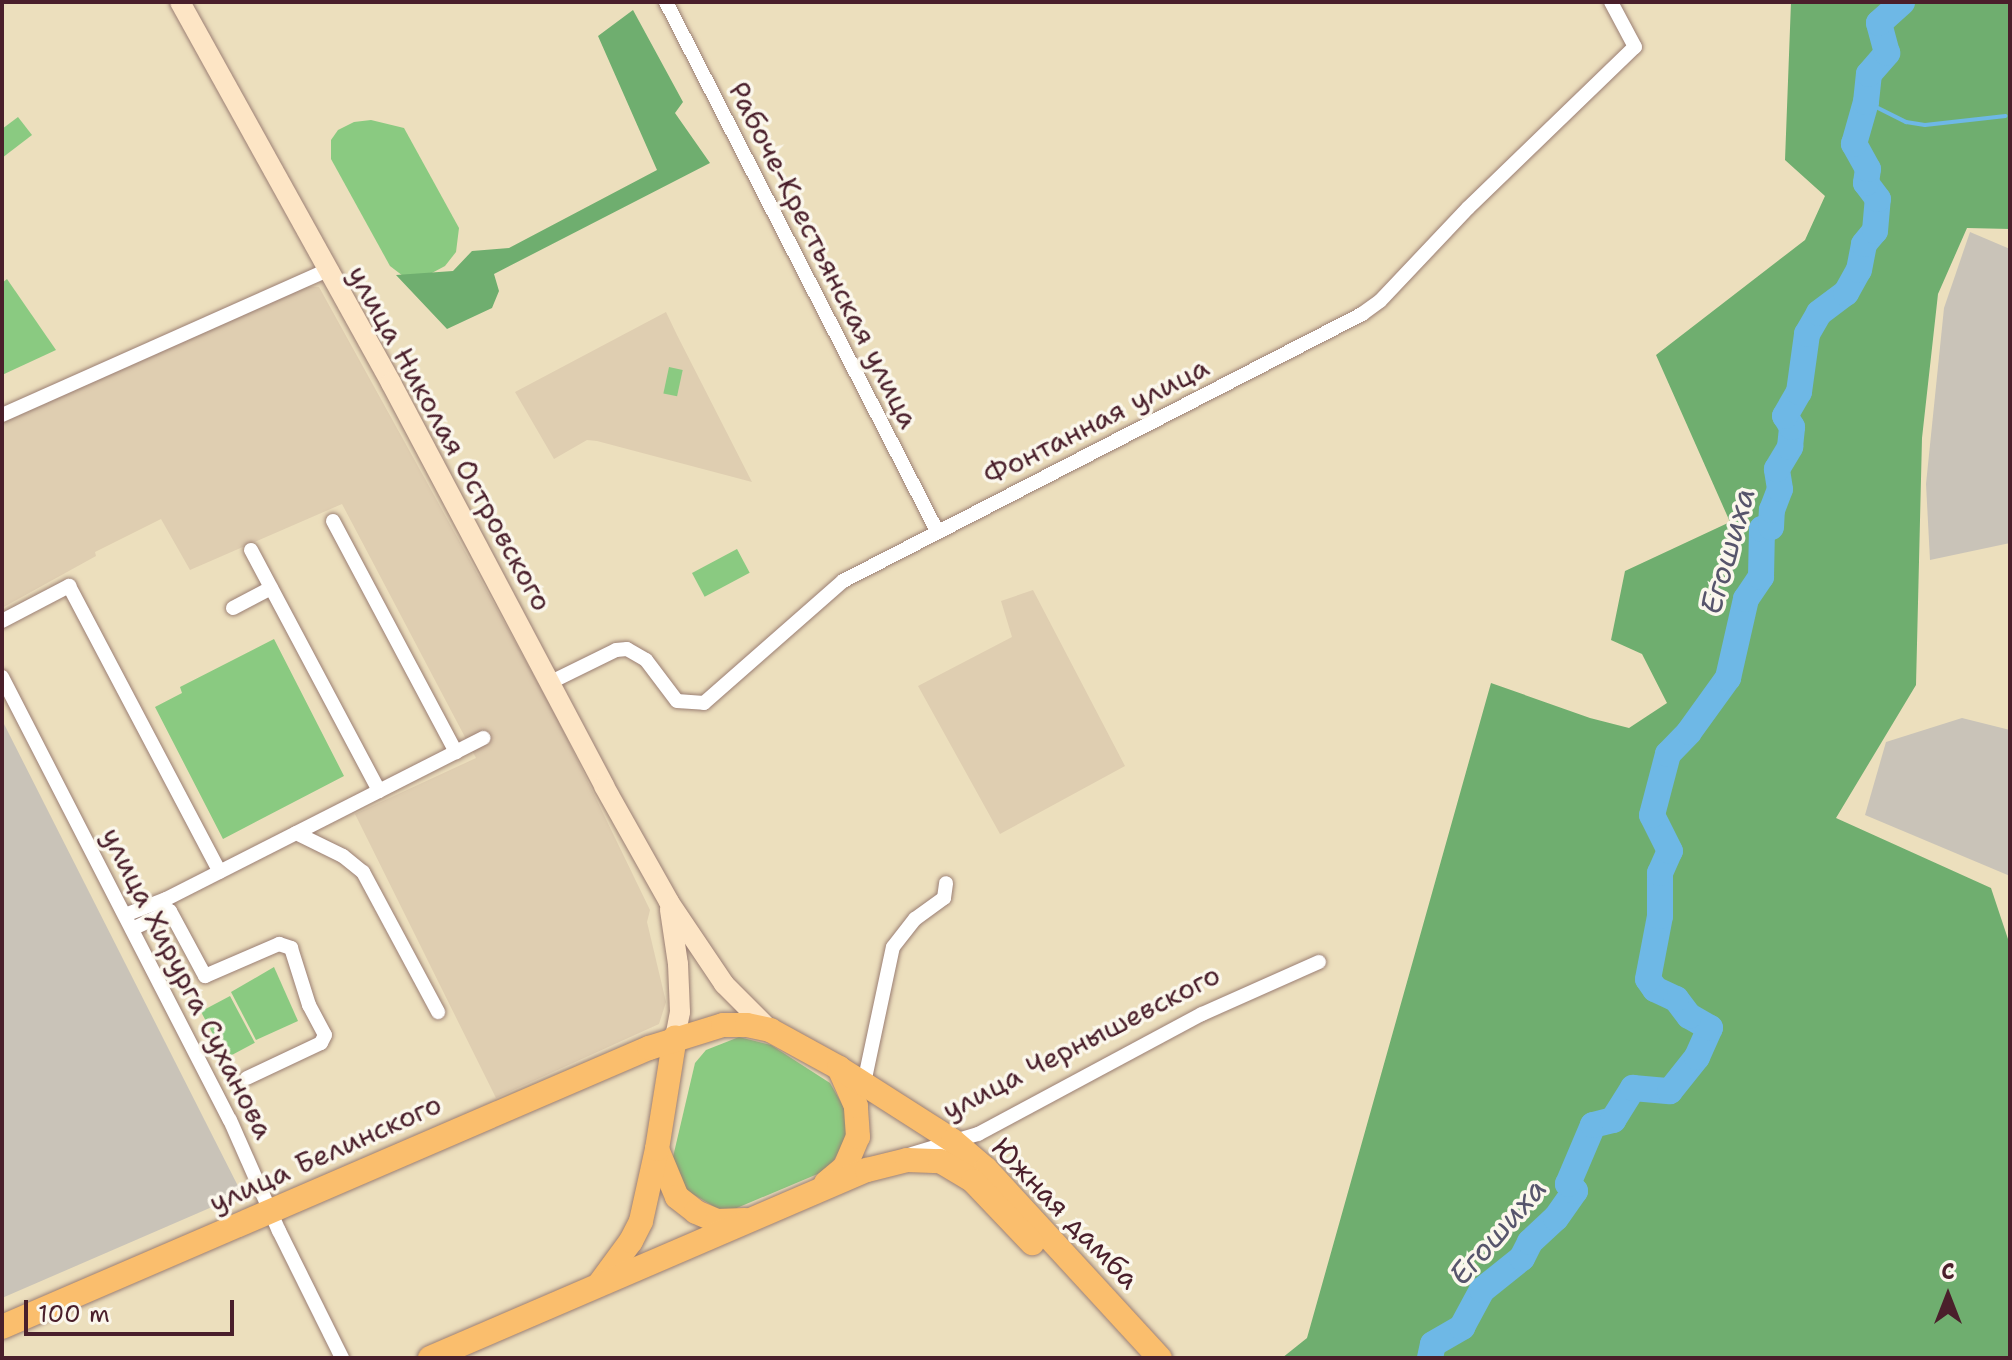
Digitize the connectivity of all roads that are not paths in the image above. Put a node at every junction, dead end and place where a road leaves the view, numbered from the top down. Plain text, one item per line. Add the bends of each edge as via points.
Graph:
1 (180, 2) edge
2 (666, 2) edge
3 (1611, 2) edge
4 (325, 271) junction
5 (2, 415) edge
6 (333, 521) dead end
7 (937, 531) junction
8 (251, 550) dead end
9 (271, 588) junction
10 (233, 608) dead end
11 (2, 621) edge
12 (2, 677) edge
13 (551, 682) junction
14 (483, 738) dead end
15 (456, 752) junction
16 (379, 791) junction
17 (296, 833) junction
18 (220, 872) junction
19 (946, 883) dead end
20 (669, 902) junction
21 (125, 915) junction
22 (132, 929) junction
23 (1319, 962) dead end
24 (438, 1012) dead end
25 (770, 1030) junction
26 (675, 1037) junction
27 (839, 1068) junction
28 (247, 1078) dead end
29 (864, 1083) junction
30 (953, 1141) junction
31 (657, 1149) junction
32 (867, 1170) junction
33 (973, 1181) joint
34 (818, 1191) junction
35 (270, 1210) junction
36 (751, 1220) junction
37 (599, 1285) junction
38 (2, 1327) edge
39 (433, 1357) edge
40 (342, 1358) edge
41 (1141, 1358) edge
42 (1160, 1358) edge

1 - 4 main road, улица Николая Островского
2 - 7 street, Рабоче-Крестьянская улица
3 - 7 street, Фонтанная улица via 1635,47 1367,310
4 - 5 street
4 - 13 main road, улица Николая Островского
6 - 15 street
7 - 13 street, Фонтанная улица via 843,581 704,703 677,701 646,660 627,649
8 - 9 street
9 - 10 street
9 - 16 street
11 - 18 street via 69,586
12 - 21 street, улица Хирурга Суханова
13 - 20 main road, улица Николая Островского
14 - 15 street
15 - 16 street
16 - 17 street
17 - 18 street
17 - 24 street via 363,872
18 - 21 street
19 - 29 street via 944,898 915,919 893,947
20 - 25 main road, улица Николая Островского via 724,984
20 - 26 main road, улица Николая Островского via 678,964
21 - 22 street, улица Хирурга Суханова
22 - 28 street via 170,911 205,976 279,944 291,948 325,1035 321,1043
22 - 35 street, улица Хирурга Суханова
23 - 30 street, улица Чернышевского via 1202,1014 978,1134
25 - 26 main road via 723,1025
25 - 27 main road
26 - 31 main road
26 - 35 main road, улица Белинского
27 - 29 main road, Южная дамба
27 - 34 main road via 856,1106 858,1137 845,1167
29 - 30 main road, Южная дамба
30 - 32 street, улица Чернышевского
30 - 42 main road, Южная дамба via 986,1169
31 - 36 main road via 677,1197 696,1212 717,1221
31 - 37 main road via 641,1221
32 - 33 main road, улица Чернышевского via 907,1160 940,1161
32 - 34 main road, улица Чернышевского
33 - 41 main road, Южная дамба
34 - 36 main road, улица Чернышевского
35 - 38 main road, улица Белинского
35 - 40 street, улица Хирурга Суханова
36 - 37 main road, улица Чернышевского
37 - 39 main road, улица Чернышевского

